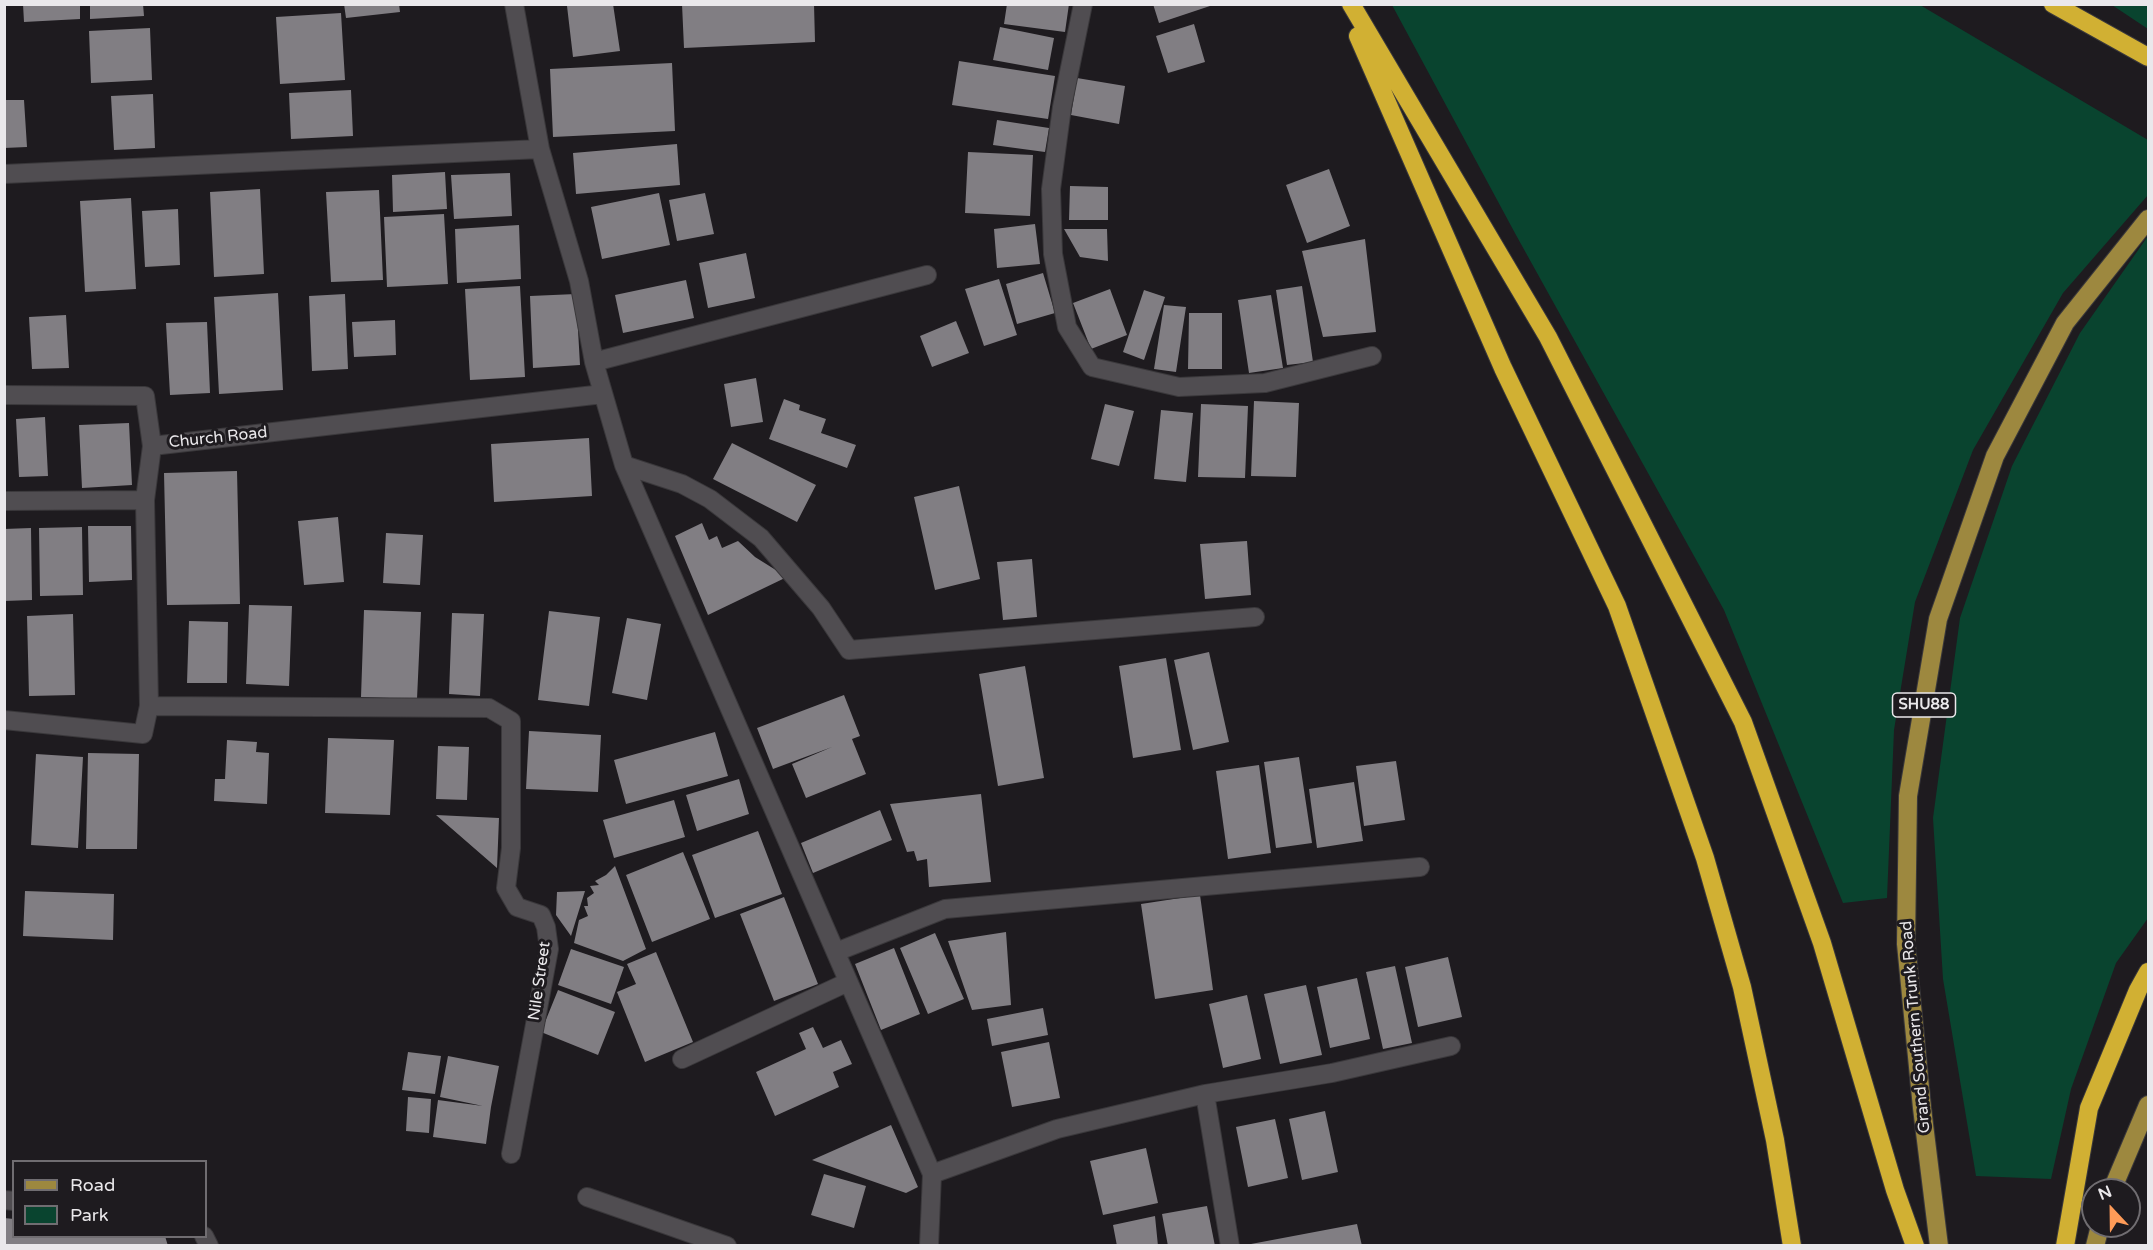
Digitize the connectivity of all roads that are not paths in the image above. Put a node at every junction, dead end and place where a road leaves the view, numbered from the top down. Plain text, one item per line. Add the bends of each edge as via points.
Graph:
1 (514, 4) edge
2 (1083, 4) edge
3 (1344, 4) edge
4 (1351, 4) edge
5 (2053, 4) edge
6 (2148, 57) edge
7 (540, 149) junction
8 (4, 174) edge
9 (2148, 219) edge
10 (927, 275) dead end
11 (1372, 356) dead end
12 (594, 362) junction
13 (4, 394) edge
14 (603, 394) junction
15 (152, 446) junction
16 (624, 465) junction
17 (145, 500) junction
18 (4, 501) edge
19 (1255, 617) dead end
20 (149, 706) junction
21 (4, 720) edge
22 (1420, 867) dead end
23 (836, 952) junction
24 (2148, 972) edge
25 (848, 982) junction
26 (1451, 1046) dead end
27 (682, 1059) dead end
28 (1205, 1094) junction
29 (2148, 1105) edge
30 (511, 1154) dead end
31 (932, 1174) junction
32 (2117, 1178) edge
33 (587, 1197) dead end
34 (727, 1245) edge
35 (929, 1245) edge
36 (1230, 1245) edge
37 (1792, 1245) edge
38 (1915, 1245) edge
39 (1939, 1245) edge
40 (2065, 1245) edge

1 - 7 street
2 - 11 street via 1062,107 1051,189 1053,254 1067,327 1092,367 1179,387 1265,383
3 - 37 highway via 1503,368 1617,606 1705,858 1742,987 1775,1140
4 - 38 highway via 1548,338 1743,722 1822,943
5 - 6 highway
7 - 8 street
7 - 12 street via 579,281
9 - 39 main road, Grand Southern Trunk Road / SHU88 via 2065,323 1995,456 1938,620 1908,796 1906,944
10 - 12 street
12 - 14 street
13 - 15 street via 145,396
14 - 15 street, Church Road
14 - 16 street
15 - 17 street, Church Road
16 - 19 street via 682,483 761,538 820,608 849,650
16 - 23 street
17 - 18 street
17 - 20 street, Church Road
20 - 21 street, Church Road via 143,734
20 - 30 street, Nile Street via 489,708 511,721 511,848 506,888 517,907 541,915 549,949
22 - 23 street via 945,909
23 - 25 street
24 - 40 highway via 2088,1108
25 - 27 street
25 - 31 street
26 - 28 street via 1332,1073
28 - 31 street via 1057,1129
28 - 36 street
29 - 32 main road
31 - 35 street
33 - 34 street

